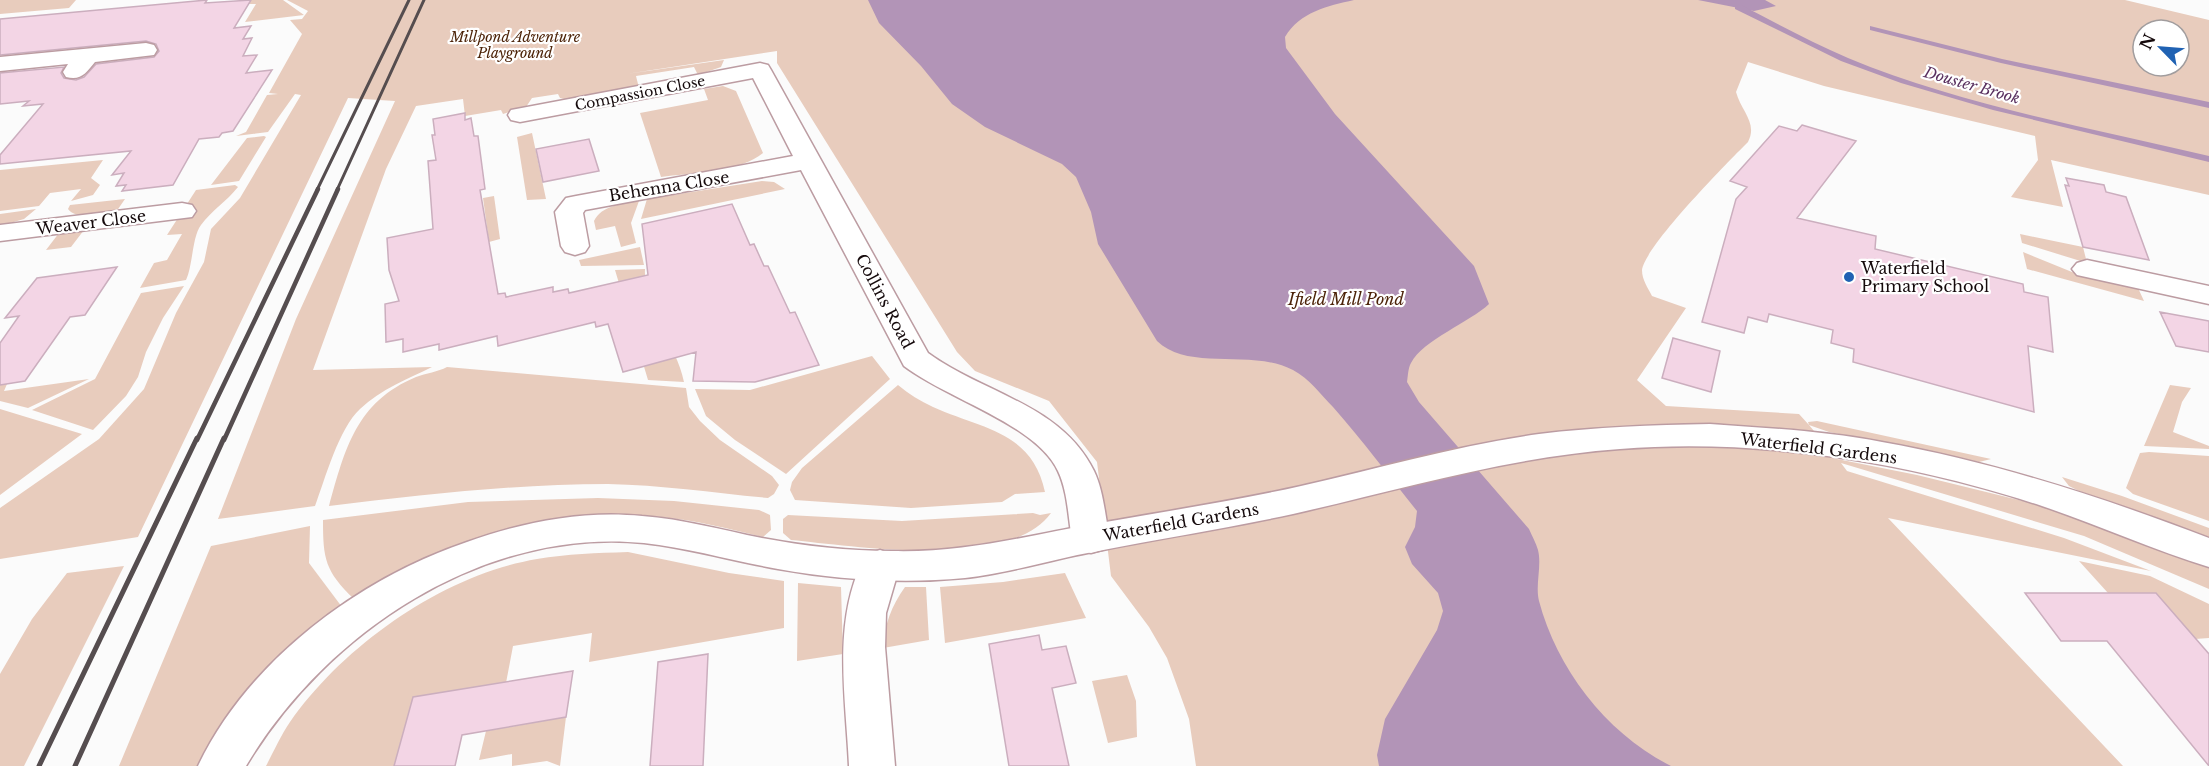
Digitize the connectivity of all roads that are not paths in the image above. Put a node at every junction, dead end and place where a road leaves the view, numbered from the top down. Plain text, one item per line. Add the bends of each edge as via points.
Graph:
1 (146, 50) dead end
2 (88, 56) junction
3 (0, 64) edge
4 (760, 70) joint
5 (72, 73) dead end
6 (520, 115) dead end
7 (808, 161) junction
8 (182, 211) dead end
9 (0, 233) edge
10 (575, 246) dead end
11 (2086, 269) dead end
12 (2209, 295) edge
13 (1091, 539) junction
14 (2209, 553) edge
15 (880, 565) junction
16 (221, 766) edge
17 (872, 766) edge

1 - 2 street
2 - 3 street
2 - 5 street
4 - 6 street, Compassion Close
4 - 7 street, Collins Road
7 - 10 street, Behenna Close via 576,204 569,212
7 - 13 street, Collins Road via 915,359 939,379 1036,424 1053,439 1076,471
8 - 9 street, Weaver Close
11 - 12 street
13 - 14 street, Waterfield Gardens via 1261,508 1493,455 1582,441 1684,435 1762,438 1848,448 1945,467 2138,524
13 - 15 street, Waterfield Gardens via 967,563
15 - 16 street, Waterfield Gardens via 777,555 666,532 621,528 539,535 497,546 411,583 362,613 273,690
15 - 17 street via 866,613 864,647

